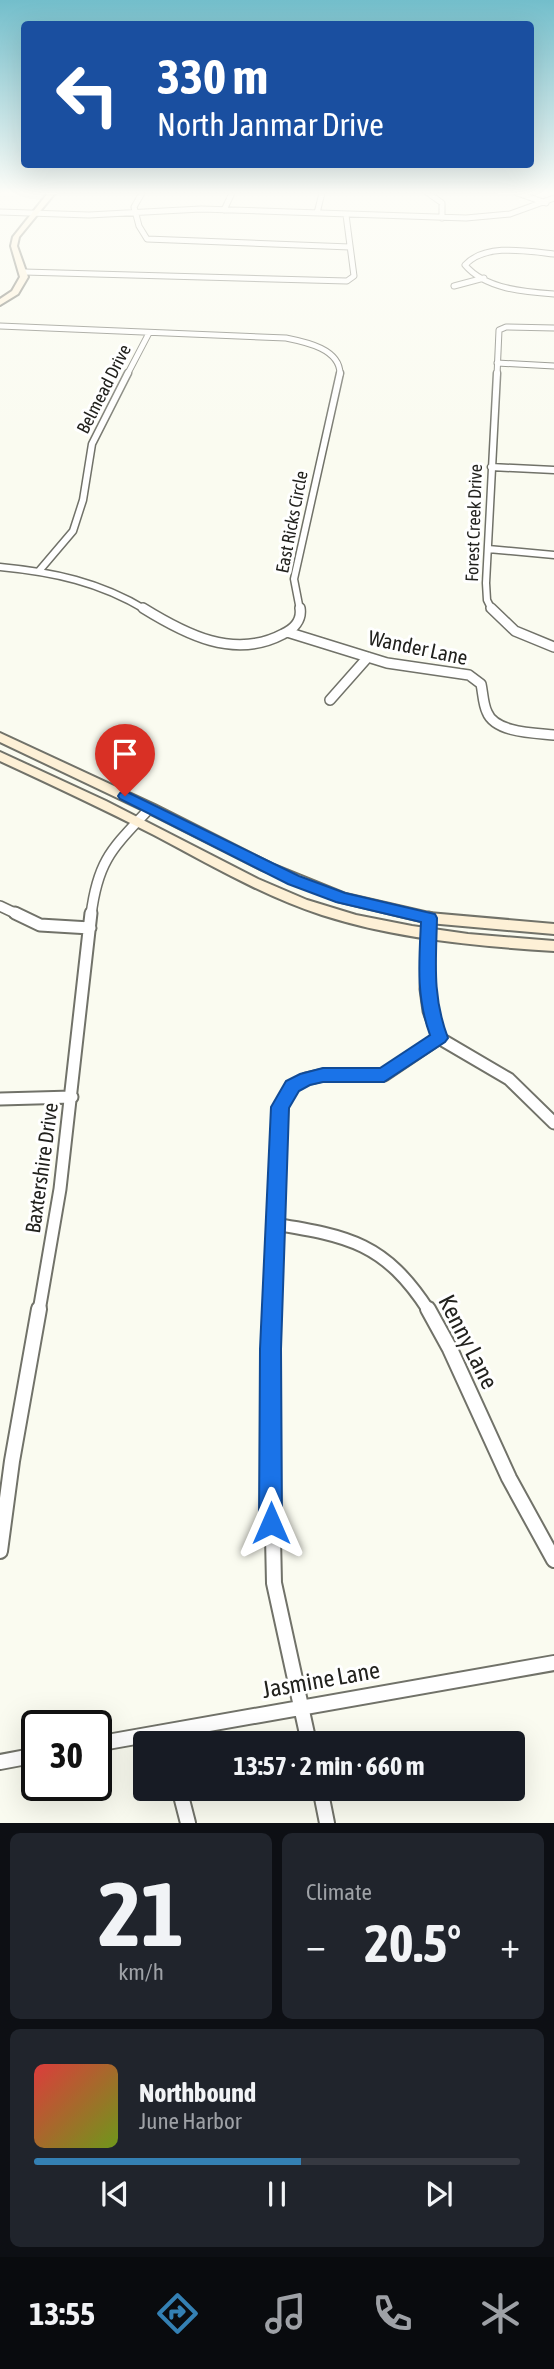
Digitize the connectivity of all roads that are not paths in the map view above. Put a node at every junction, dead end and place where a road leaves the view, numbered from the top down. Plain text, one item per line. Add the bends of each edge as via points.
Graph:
1 (22, 278) edge
2 (256, 278) edge
3 (352, 278) edge
4 (484, 278) joint
5 (454, 286) dead end
6 (554, 294) edge
7 (0, 303) edge
8 (1, 326) edge
9 (554, 328) edge
10 (149, 333) junction
11 (497, 362) junction
12 (554, 366) edge
13 (491, 467) junction
14 (554, 470) edge
15 (488, 549) junction
16 (554, 555) edge
17 (0, 567) edge
18 (38, 571) junction
19 (287, 632) junction
20 (554, 647) edge
21 (368, 657) junction
22 (330, 700) dead end
23 (554, 735) edge
24 (0, 737) edge
25 (0, 756) edge
26 (150, 808) junction
27 (136, 820) junction
28 (0, 906) edge
29 (429, 918) junction
30 (90, 928) junction
31 (554, 929) edge
32 (427, 934) junction
33 (554, 946) edge
34 (439, 1038) junction
35 (72, 1097) junction
36 (0, 1099) edge
37 (554, 1124) edge
38 (274, 1224) junction
39 (0, 1551) edge
40 (554, 1560) edge
41 (554, 1663) edge
42 (300, 1706) junction
43 (194, 1731) edge
44 (306, 1731) edge
45 (133, 1740) edge
46 (112, 1742) edge
47 (21, 1758) edge
48 (0, 1762) edge
49 (182, 1801) edge
50 (323, 1801) edge
51 (188, 1823) edge
52 (327, 1823) edge

1 - 7 main road via 19,288
2 - 3 street
4 - 5 street
4 - 6 street via 517,290
8 - 10 street, East Ricks Circle
9 - 11 street, Forest Creek Drive via 499,329
10 - 18 street, Belmead Drive via 92,444 73,531
10 - 19 street, East Ricks Circle via 277,337 308,343 339,363 341,379 295,579 301,615
11 - 12 street
11 - 13 street, Forest Creek Drive
13 - 14 street
13 - 15 street, Forest Creek Drive
15 - 16 street
15 - 20 street, Forest Creek Drive via 487,600 502,621 537,643
17 - 18 street
18 - 19 street via 98,585 207,642 252,643
19 - 21 street, Wander Lane
21 - 22 street
21 - 23 street, Wander Lane via 469,675 481,684 487,714 495,722 518,732
24 - 26 main road
25 - 27 main road
26 - 27 street, Baxtershire Drive
26 - 29 main road via 294,880 342,898
27 - 30 street, Baxtershire Drive via 107,854 94,891
27 - 32 main road via 275,892 325,911
28 - 30 street via 40,925
29 - 31 main road
29 - 32 street
30 - 35 street, Baxtershire Drive
32 - 33 main road
32 - 34 street via 426,989
34 - 37 street via 509,1079
34 - 38 street via 384,1075 323,1075 293,1086 280,1107 277,1123
35 - 36 street
35 - 39 street, Baxtershire Drive
38 - 40 street, Kenny Lane via 346,1237 378,1253 409,1280 441,1331 503,1467
38 - 42 street via 272,1559
41 - 42 street, Jasmine Lane
42 - 43 street, Jasmine Lane
42 - 44 street
45 - 46 street, Jasmine Lane
47 - 48 street
49 - 51 street
50 - 52 street

